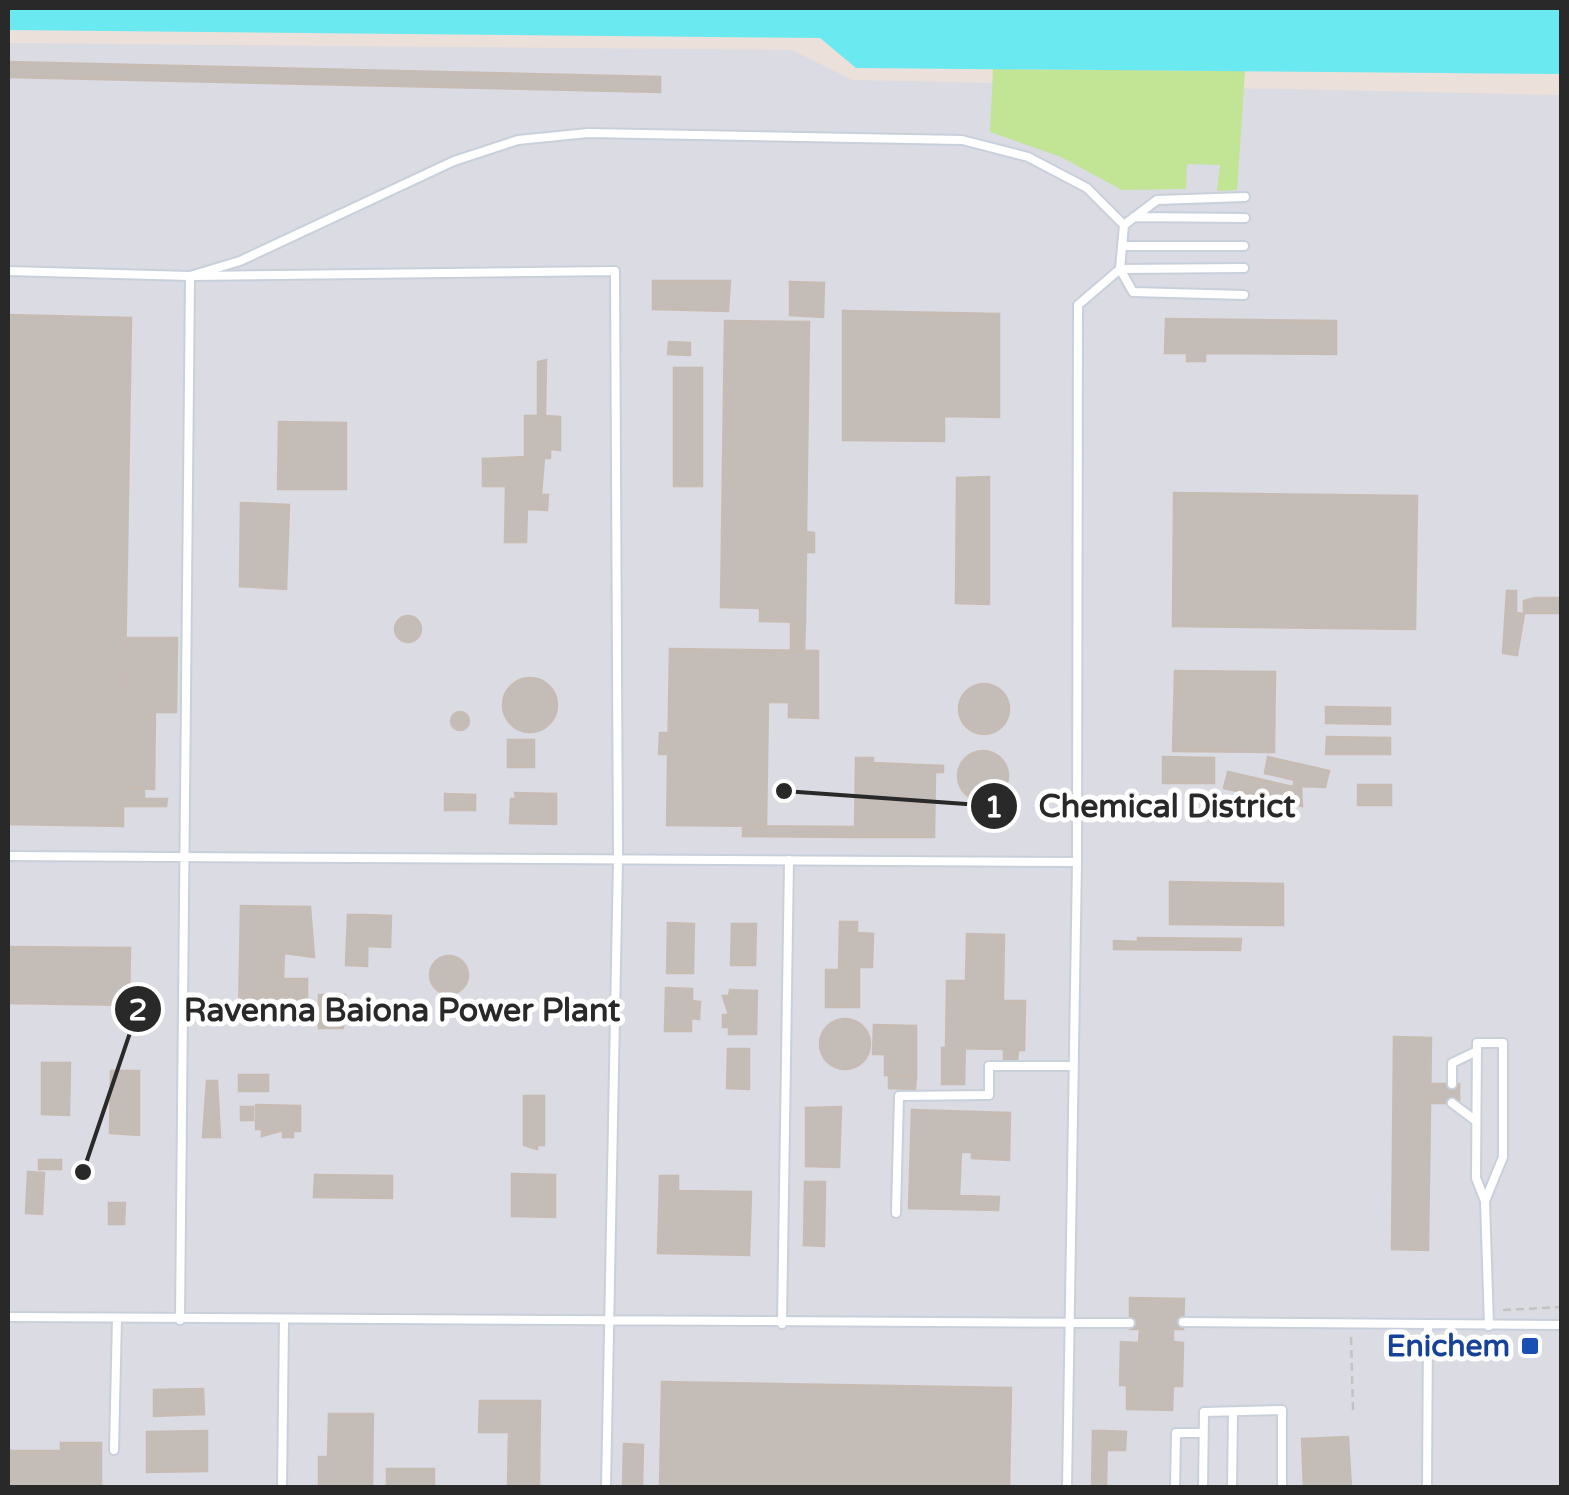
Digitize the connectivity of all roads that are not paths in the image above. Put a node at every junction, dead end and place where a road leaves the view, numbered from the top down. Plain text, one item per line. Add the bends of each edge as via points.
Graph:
1 (1245, 198) dead end
2 (1134, 218) junction
3 (1245, 218) dead end
4 (1124, 225) junction
5 (1122, 246) junction
6 (1244, 246) dead end
7 (1244, 268) dead end
8 (1120, 269) junction
9 (8, 271) edge
10 (190, 276) junction
11 (1244, 294) dead end
12 (8, 856) edge
13 (184, 856) junction
14 (618, 859) junction
15 (789, 860) junction
16 (1077, 862) junction
17 (1477, 1051) junction
18 (1073, 1066) junction
19 (1452, 1084) dead end
20 (1452, 1103) dead end
21 (1476, 1121) junction
22 (1486, 1201) junction
23 (896, 1214) dead end
24 (8, 1317) edge
25 (117, 1318) junction
26 (180, 1320) junction
27 (284, 1321) junction
28 (1184, 1322) dead end
29 (611, 1323) junction
30 (1130, 1323) dead end
31 (782, 1324) junction
32 (1428, 1324) junction
33 (1068, 1325) junction
34 (1562, 1325) edge
35 (1489, 1326) junction
36 (1232, 1412) junction
37 (1204, 1433) junction
38 (114, 1450) dead end
39 (282, 1488) edge
40 (606, 1488) edge
41 (1068, 1488) edge
42 (1175, 1488) edge
43 (1203, 1488) edge
44 (1232, 1488) edge
45 (1282, 1488) edge
46 (1427, 1488) edge

1 - 2 lane via 1157,200
2 - 3 lane
2 - 4 lane
4 - 5 lane
4 - 10 lane via 1087,188 1028,157 962,140 588,133 518,140 454,161 240,261
5 - 6 lane
5 - 8 lane
7 - 8 lane
8 - 11 lane via 1133,292
8 - 16 lane via 1078,304
9 - 10 lane
10 - 13 lane
10 - 14 lane via 615,271
12 - 13 lane
13 - 14 lane
13 - 26 lane
14 - 15 lane
14 - 29 lane
15 - 16 lane
15 - 31 lane
16 - 18 lane
17 - 19 lane via 1452,1063
17 - 21 lane
17 - 22 lane via 1477,1043 1502,1043 1503,1157
18 - 23 lane via 989,1066 990,1095 899,1096
18 - 33 lane
20 - 21 lane
21 - 22 lane via 1476,1178
22 - 35 lane
24 - 25 lane
25 - 26 lane
25 - 38 lane
26 - 27 lane
27 - 29 lane
27 - 39 lane
28 - 32 lane
29 - 31 lane
29 - 40 lane
30 - 33 lane
31 - 33 lane
32 - 35 lane
32 - 46 lane
33 - 41 lane
34 - 35 lane
36 - 37 lane via 1204,1412
36 - 44 lane
36 - 45 lane via 1282,1410
37 - 42 lane via 1176,1433
37 - 43 lane

